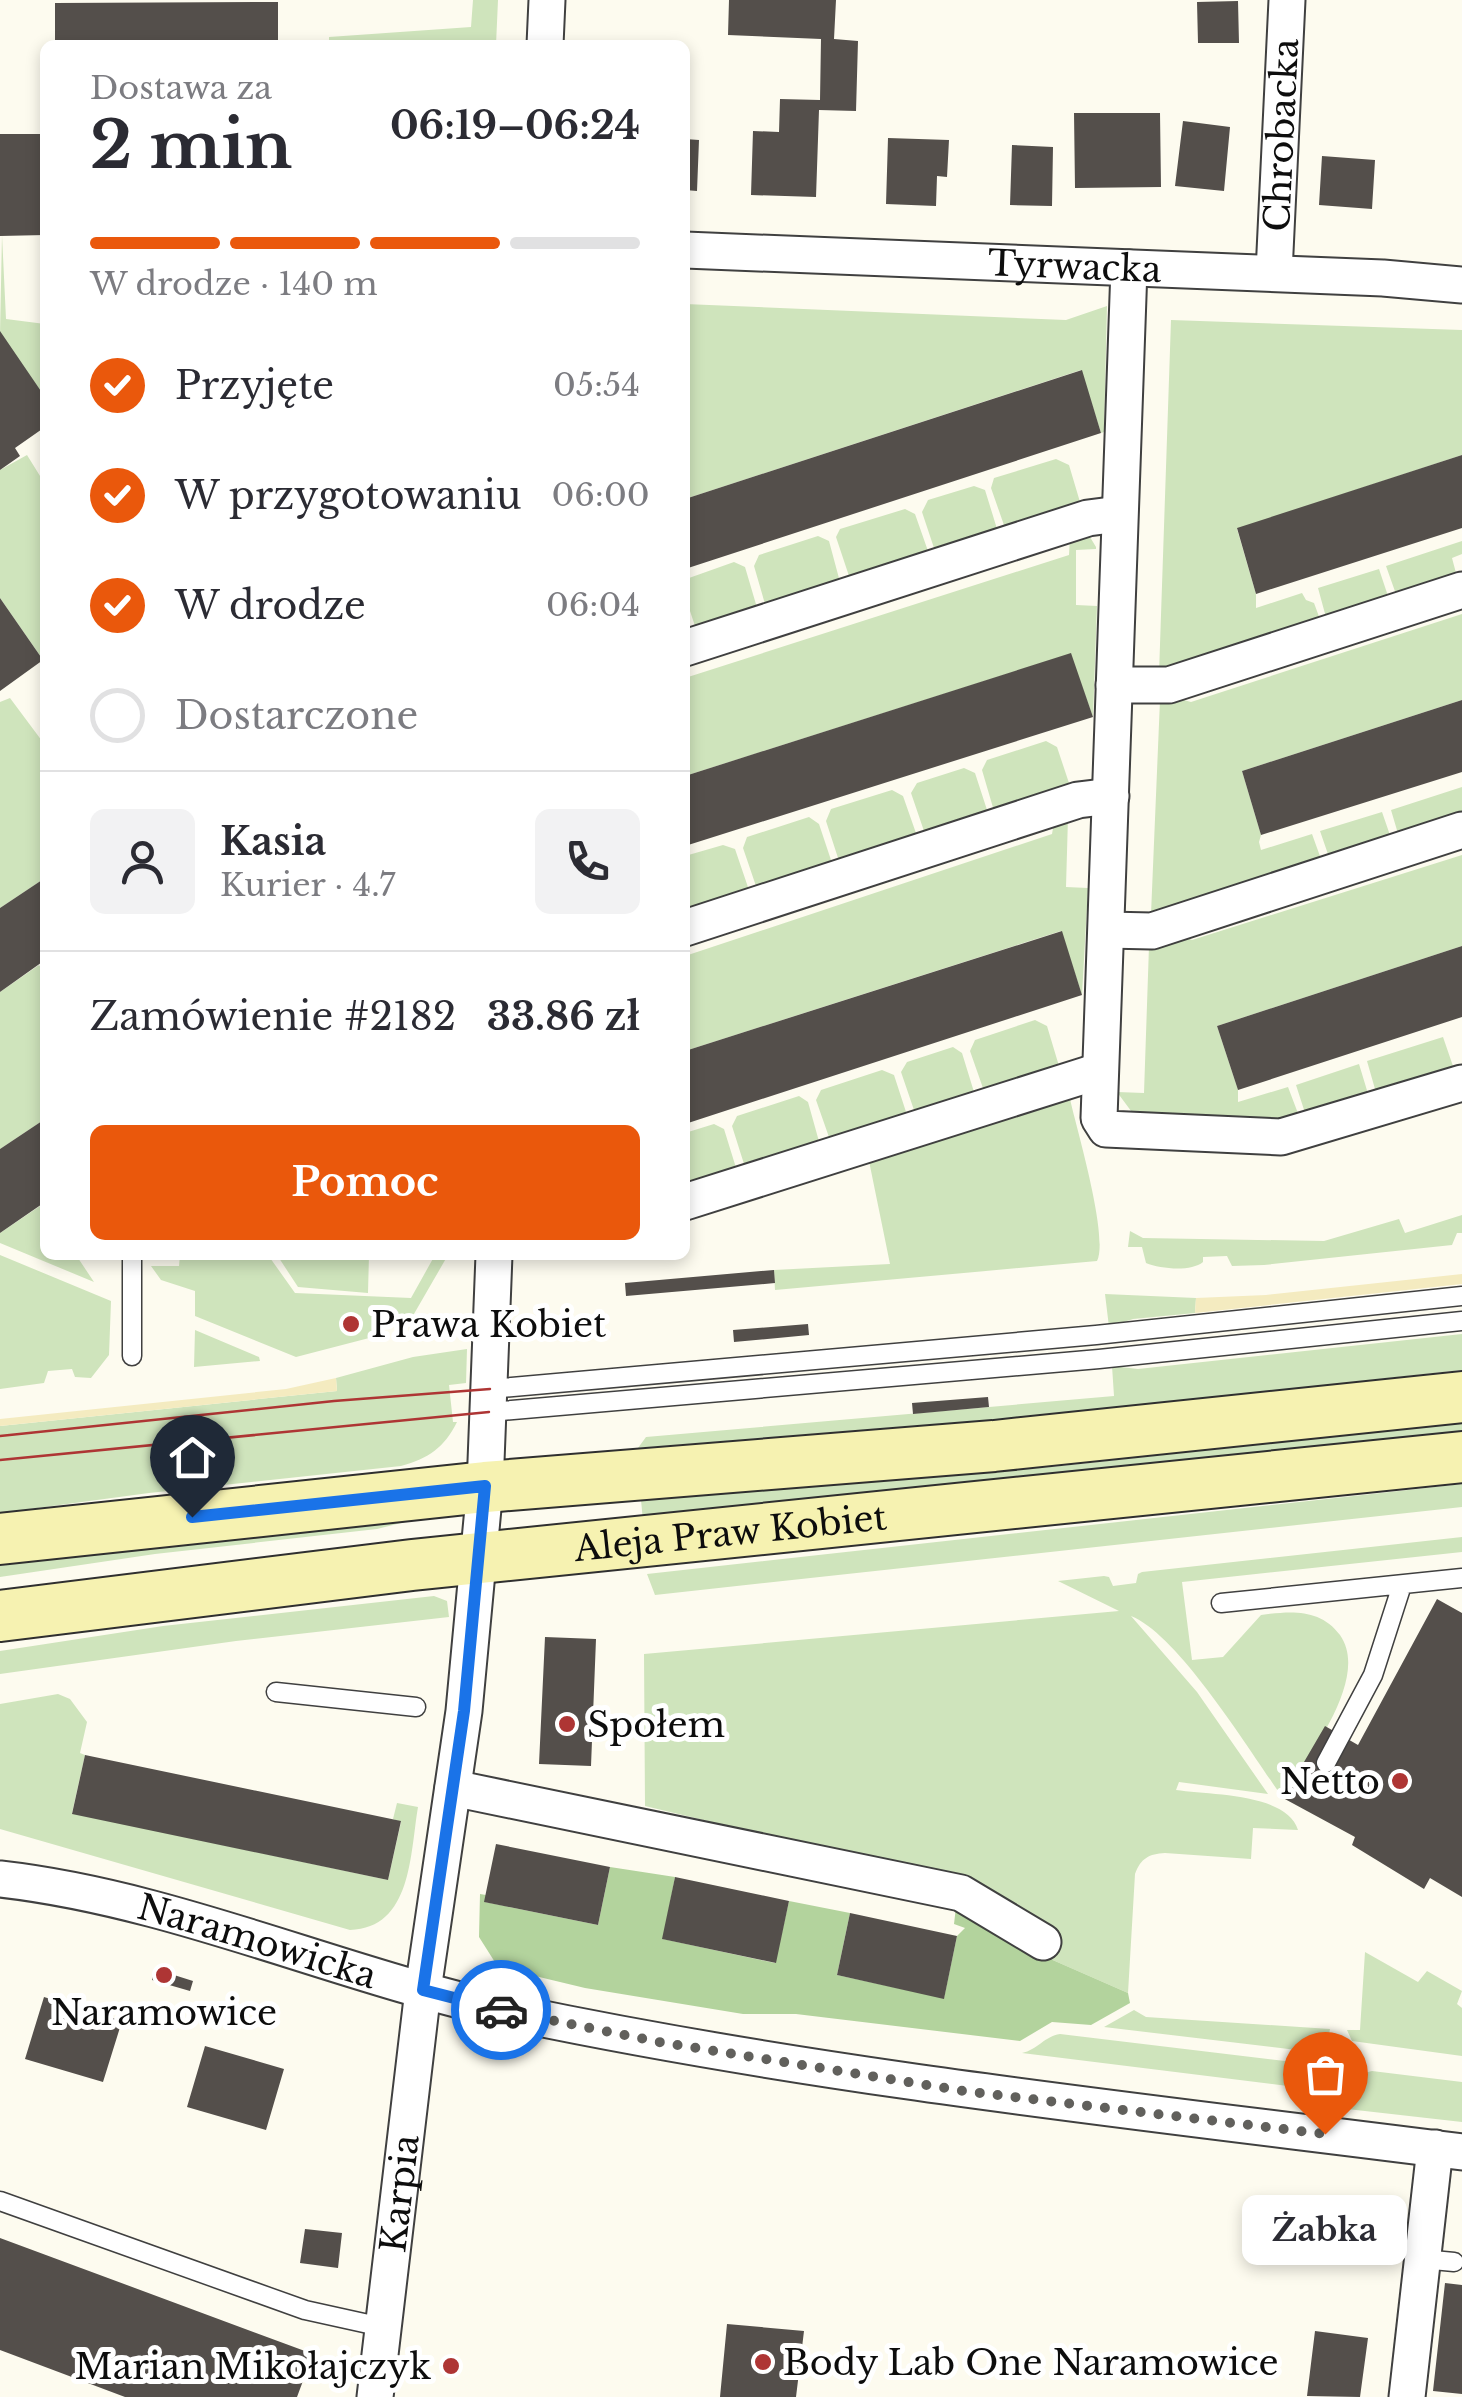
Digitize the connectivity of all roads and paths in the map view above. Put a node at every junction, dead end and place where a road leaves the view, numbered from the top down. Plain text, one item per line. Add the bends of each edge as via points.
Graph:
1 (548, 0) edge
2 (1287, 0) edge
3 (546, 40) edge
4 (690, 250) edge
5 (1129, 268) junction
6 (1274, 274) junction
7 (1462, 285) edge
8 (1119, 514) junction
9 (1462, 590) edge
10 (690, 646) edge
11 (1114, 684) junction
12 (1111, 796) junction
13 (1462, 830) edge
14 (690, 926) edge
15 (1107, 930) junction
16 (1098, 1071) junction
17 (1462, 1083) edge
18 (690, 1200) edge
19 (132, 1260) edge
20 (494, 1260) edge
21 (1462, 1296) edge
22 (1462, 1321) edge
23 (132, 1356) dead end
24 (1462, 1397) edge
25 (489, 1401) junction
26 (1462, 1457) edge
27 (485, 1486) junction
28 (0, 1539) edge
29 (480, 1561) junction
30 (1462, 1578) edge
31 (1402, 1585) junction
32 (1221, 1603) dead end
33 (0, 1616) edge
34 (276, 1692) dead end
35 (416, 1707) dead end
36 (1326, 1763) dead end
37 (453, 1788) junction
38 (0, 1879) edge
39 (1043, 1942) dead end
40 (423, 1990) junction
41 (1448, 2150) edge
42 (0, 2201) edge
43 (382, 2327) junction
44 (374, 2397) edge
45 (1407, 2397) edge

1 - 3 street
2 - 6 street, Chrobacka
4 - 5 street, Tyrwacka
5 - 6 street, Tyrwacka
5 - 8 street
6 - 7 street, Tyrwacka
8 - 10 street via 1088,518
8 - 11 street
9 - 11 street via 1169,685
11 - 12 street
12 - 14 street via 1078,800
12 - 15 street
13 - 15 street via 1152,931
15 - 16 street
16 - 17 street via 1099,1118 1106,1129 1281,1137
16 - 18 street
19 - 23 lane
20 - 25 street, Karpia
21 - 25 lane
22 - 25 lane via 1098,1360
24 - 27 street, Aleja Praw Kobiet via 994,1446
25 - 27 street, Karpia
26 - 29 street, Aleja Praw Kobiet
27 - 28 street, Aleja Praw Kobiet
27 - 29 street, Karpia
29 - 33 street, Aleja Praw Kobiet
29 - 37 street, Karpia
30 - 31 lane
31 - 32 lane
31 - 36 lane via 1373,1675
34 - 35 lane
37 - 39 street via 961,1893
37 - 40 street, Karpia
38 - 40 street, Naramowicka via 103,1897
40 - 41 street, Naramowicka via 659,2042 944,2088
40 - 43 street, Karpia
41 - 45 street via 1438,2261
42 - 43 lane via 305,2310
43 - 44 street, Karpia

